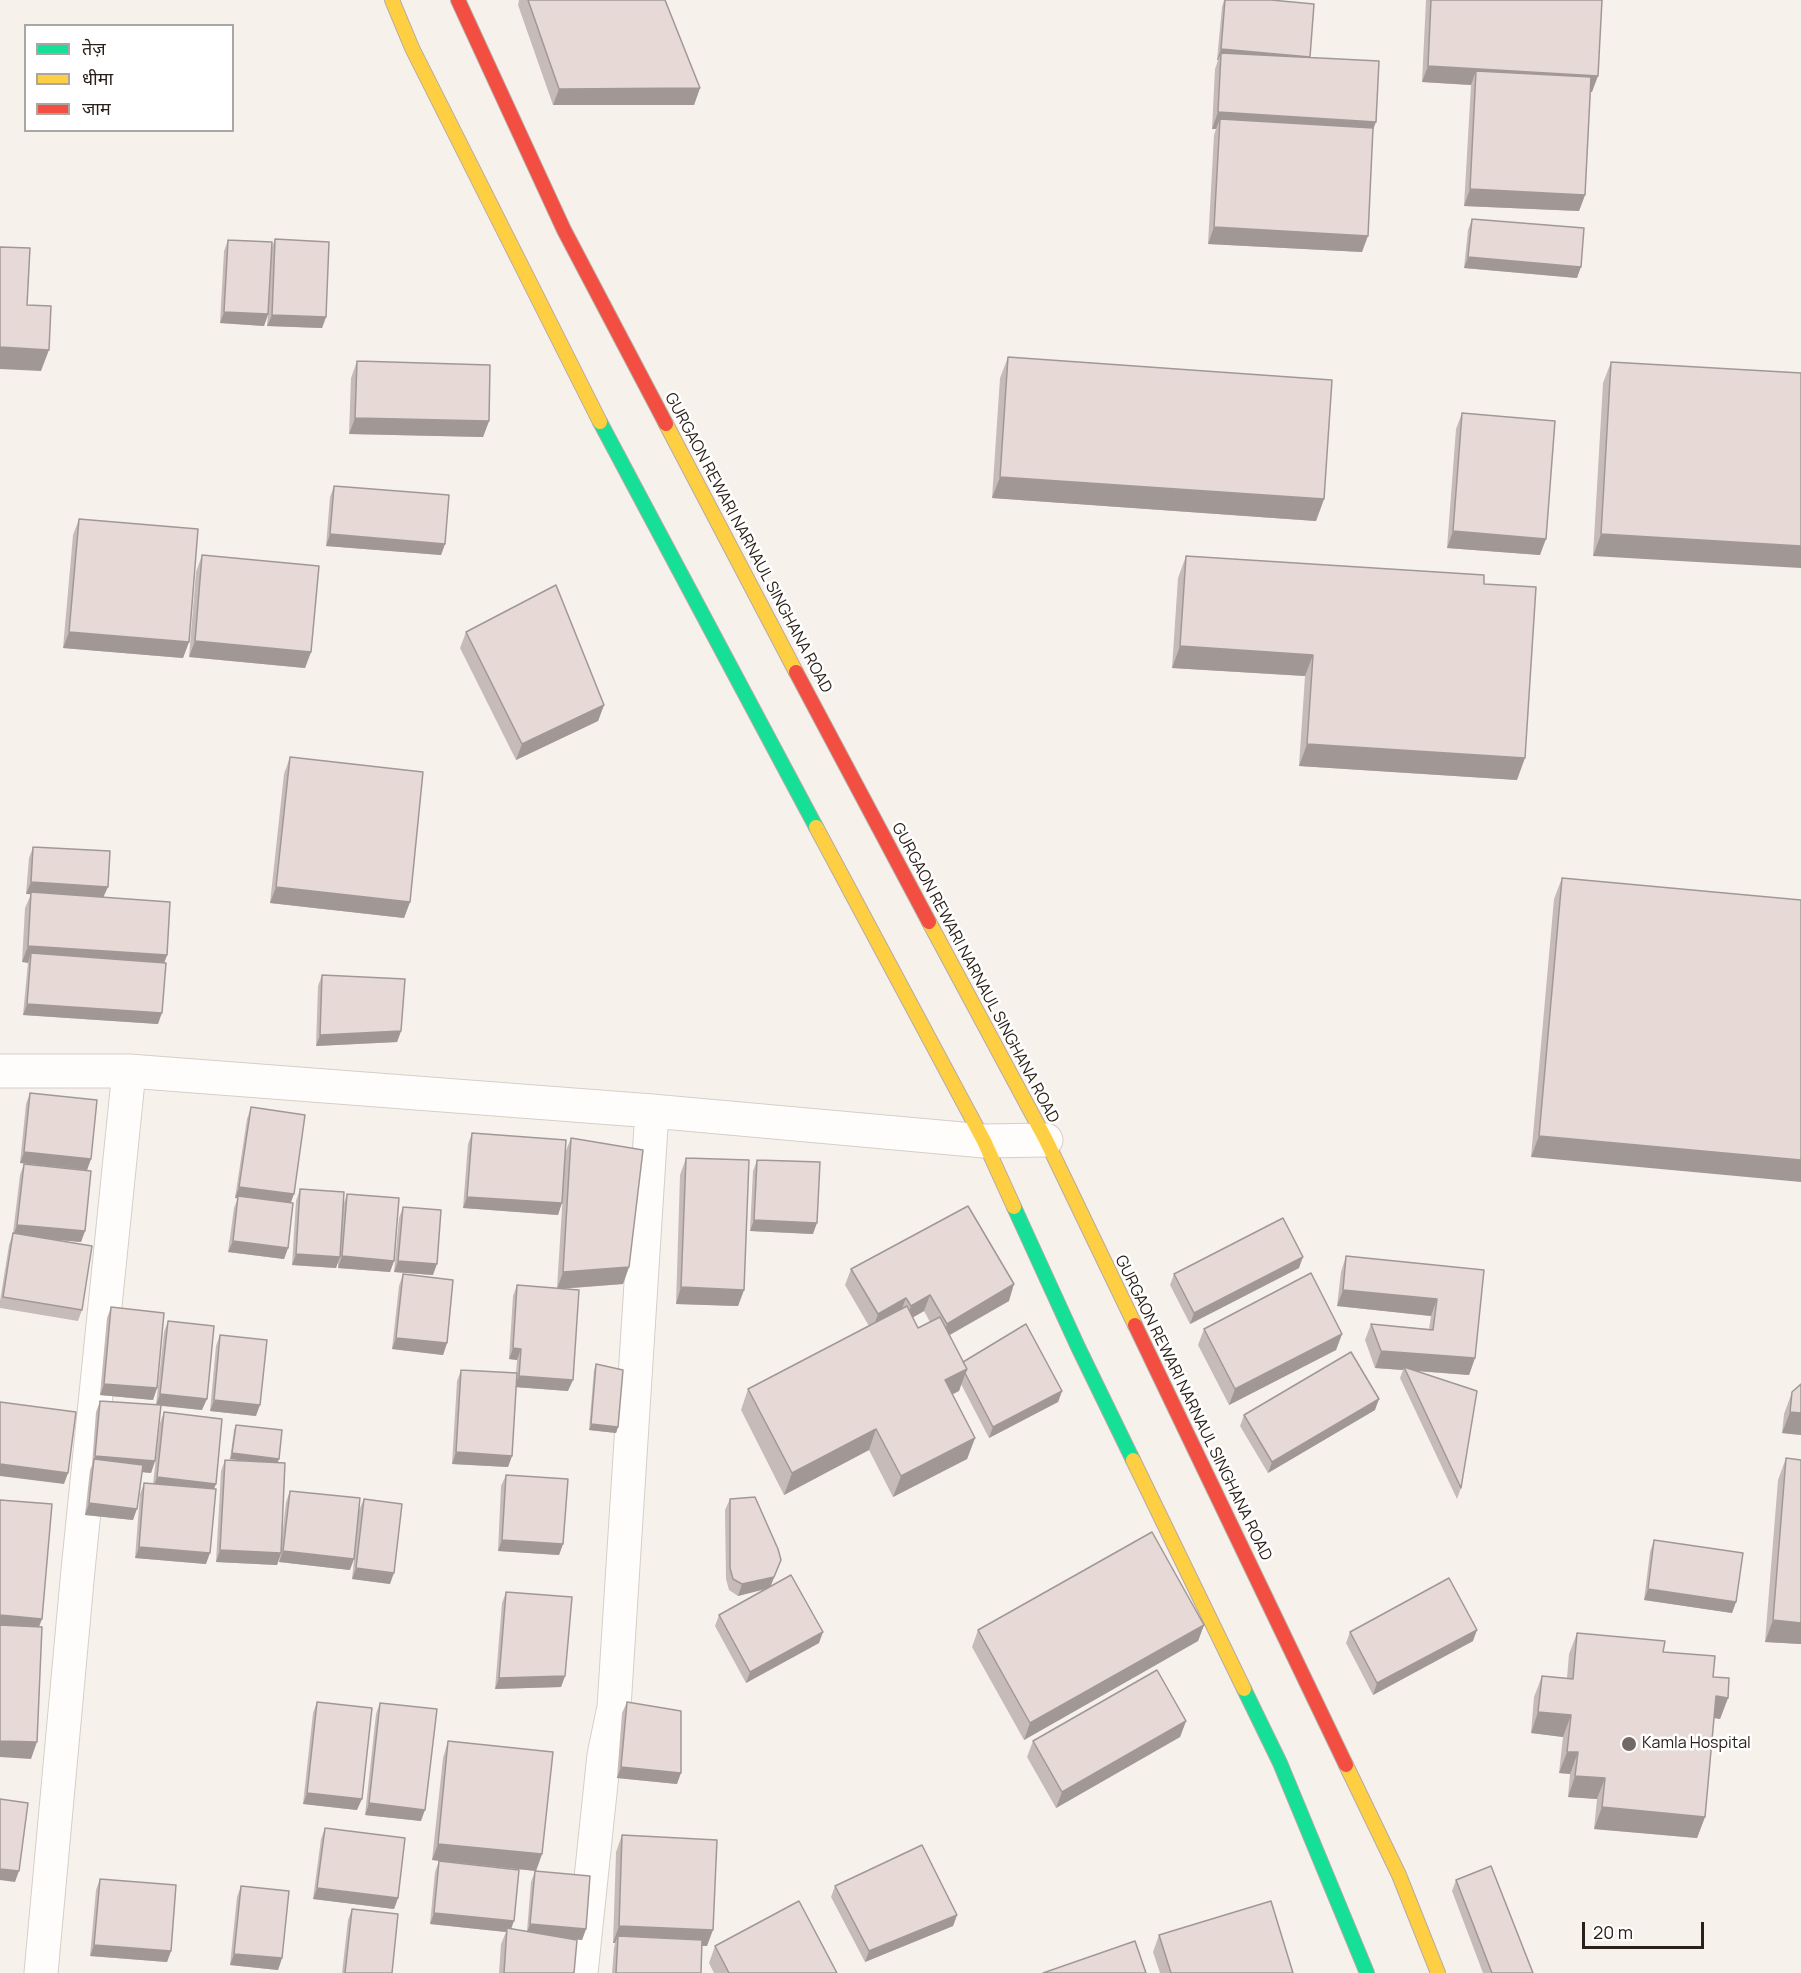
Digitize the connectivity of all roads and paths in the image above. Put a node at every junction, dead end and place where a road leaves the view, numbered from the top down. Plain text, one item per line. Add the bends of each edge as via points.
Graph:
1 (392, 0) edge
2 (458, 0) edge
3 (0, 1071) edge
4 (129, 1071) junction
5 (652, 1111) junction
6 (1046, 1140) junction
7 (984, 1141) junction
8 (41, 1973) edge
9 (581, 1973) edge
10 (1367, 1973) edge
11 (1438, 1973) edge

1 - 7 highway via 589,402
2 - 6 highway, GURGAON REWARI NARNAUL SINGHANA ROAD via 564,230
3 - 4 street
4 - 5 street
4 - 8 street
5 - 7 street
5 - 9 street via 614,1707 604,1755
6 - 7 street
6 - 11 highway, GURGAON REWARI NARNAUL SINGHANA ROAD via 1399,1875
7 - 10 highway via 1078,1347 1280,1763

